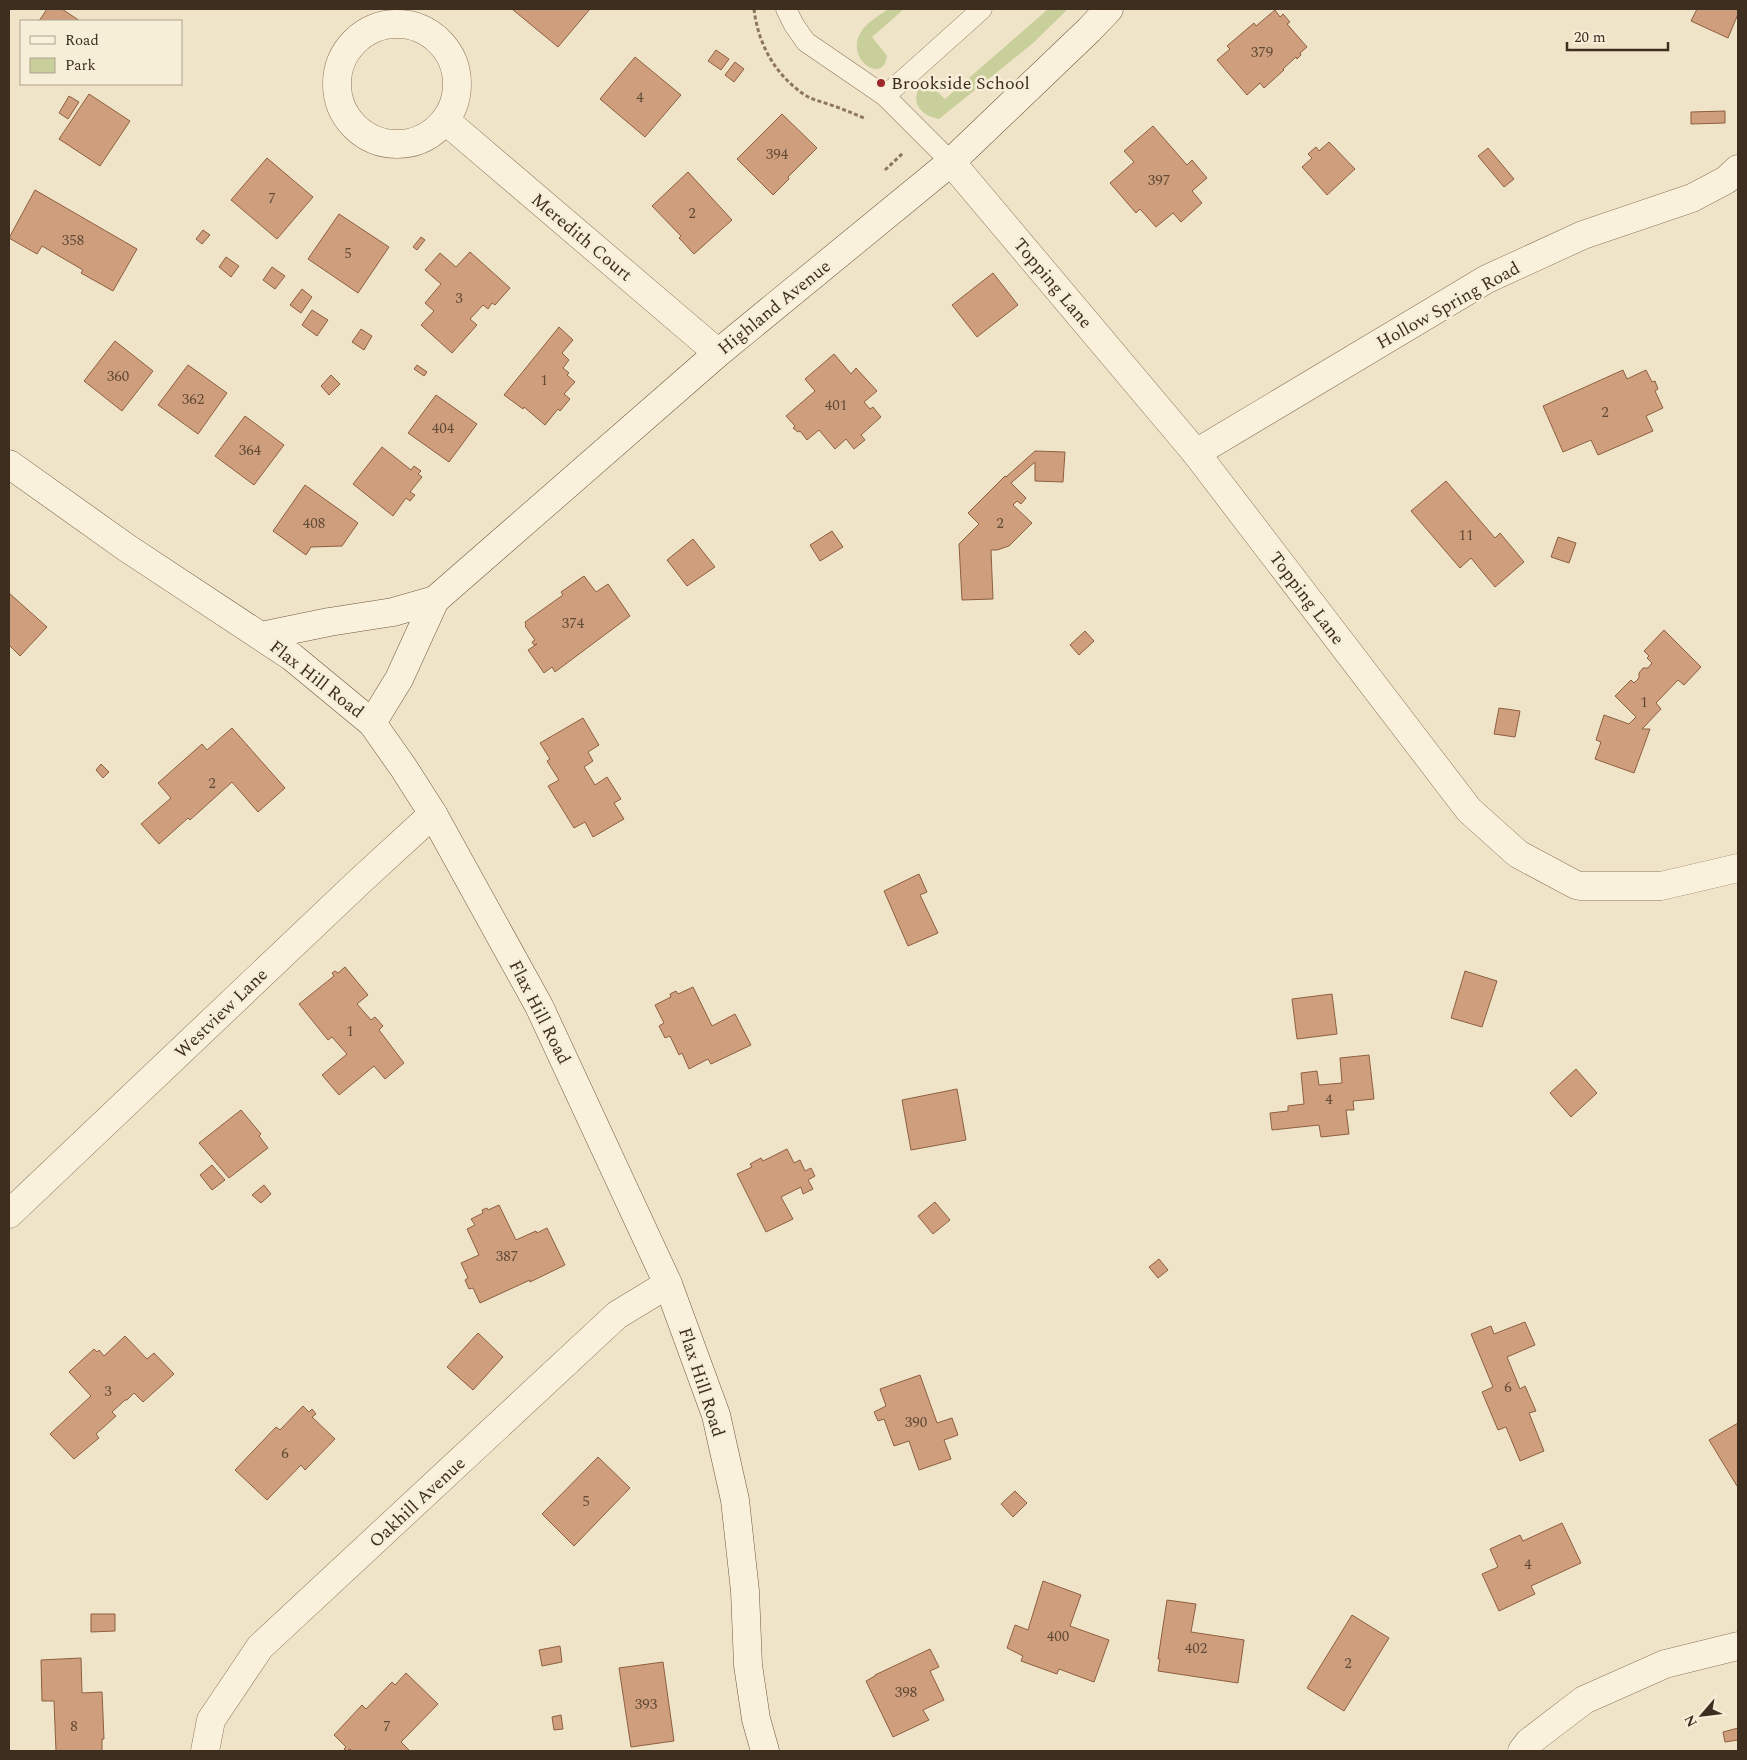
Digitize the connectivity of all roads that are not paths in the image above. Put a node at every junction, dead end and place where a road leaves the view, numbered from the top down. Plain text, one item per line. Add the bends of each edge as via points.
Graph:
1 (786, 9) edge
2 (982, 9) edge
3 (1109, 9) edge
4 (884, 96) junction
5 (446, 121) junction
6 (951, 162) junction
7 (1738, 168) edge
8 (718, 353) junction
9 (1196, 453) junction
10 (9, 464) edge
11 (435, 600) junction
12 (261, 636) junction
13 (372, 723) junction
14 (433, 814) junction
15 (1738, 868) edge
16 (9, 1214) edge
17 (668, 1284) junction
18 (1738, 1646) edge
19 (205, 1751) edge
20 (765, 1751) edge
21 (1522, 1751) edge

1 - 4 lane via 806,42
2 - 4 lane
3 - 6 street, Highland Avenue
4 - 6 lane
5 - 5 street via 430,135 410,143 389,144 369,138 352,125 341,107 337,86 340,65 349,46 365,32 384,24 406,23 426,29 443,42 454,61 458,81 456,102
5 - 8 street, Meredith Court
6 - 8 street, Highland Avenue
6 - 9 street, Topping Lane
7 - 9 street, Hollow Spring Road via 1726,180 1692,198 1583,236 1488,278
8 - 11 street, Highland Avenue
9 - 15 street, Topping Lane via 1469,810 1518,854 1580,886 1661,886
10 - 12 street, Flax Hill Road via 127,548
11 - 12 street, Highland Avenue via 394,612
11 - 13 street, Highland Avenue via 399,679
12 - 13 street, Flax Hill Road via 292,657
13 - 14 street, Flax Hill Road
14 - 16 street, Westview Lane
14 - 17 street, Flax Hill Road via 540,1006
17 - 19 street, Oakhill Avenue via 617,1315 260,1647 210,1720
17 - 20 street, Flax Hill Road via 716,1415 735,1500 745,1591 748,1664 756,1719
18 - 21 street via 1665,1664 1584,1700 1529,1742

